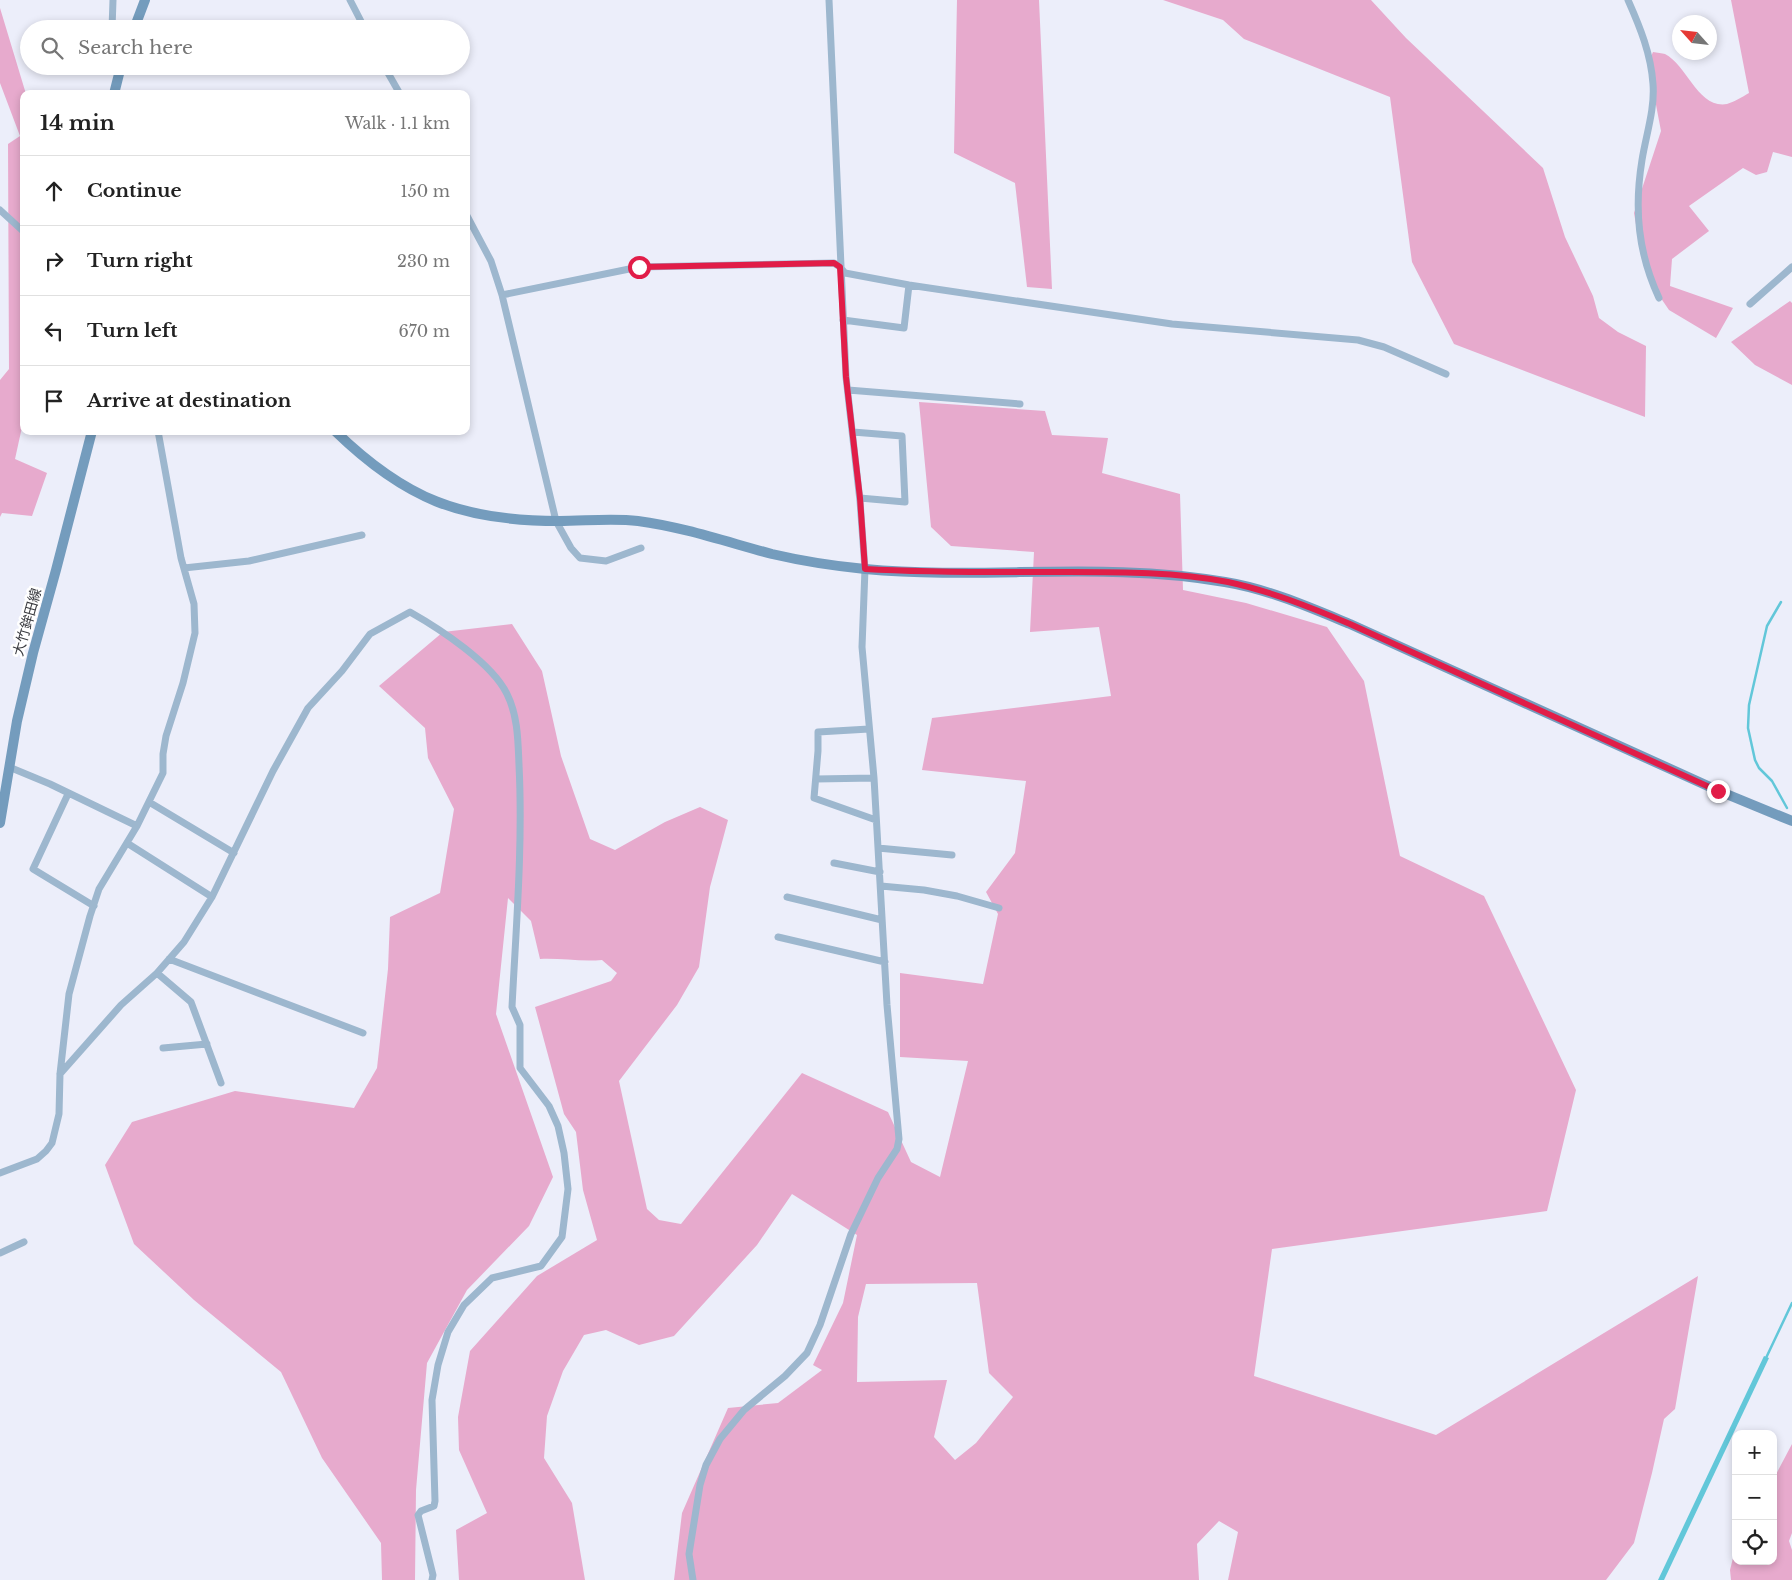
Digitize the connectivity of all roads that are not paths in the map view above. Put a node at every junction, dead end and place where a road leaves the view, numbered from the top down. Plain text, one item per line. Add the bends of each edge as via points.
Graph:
1 (113, 0) edge
2 (145, 0) edge
3 (350, 0) edge
4 (829, 0) edge
5 (1628, 0) edge
6 (112, 20) edge
7 (137, 20) edge
8 (360, 20) edge
9 (118, 75) edge
10 (389, 75) edge
11 (115, 90) edge
12 (398, 90) edge
13 (0, 210) edge
14 (470, 222) edge
15 (20, 228) edge
16 (840, 267) junction
17 (1792, 267) edge
18 (909, 285) junction
19 (502, 296) junction
20 (1659, 298) dead end
21 (1750, 304) dead end
22 (843, 320) junction
23 (1446, 374) dead end
24 (848, 390) junction
25 (1020, 404) dead end
26 (853, 432) junction
27 (91, 435) edge
28 (159, 435) edge
29 (339, 435) edge
30 (860, 498) junction
31 (556, 521) junction
32 (362, 535) dead end
33 (640, 548) dead end
34 (184, 568) junction
35 (865, 569) junction
36 (869, 729) junction
37 (9, 767) junction
38 (874, 778) junction
39 (816, 779) junction
40 (68, 794) junction
41 (149, 802) junction
42 (876, 820) junction
43 (1792, 821) edge
44 (0, 823) edge
45 (137, 826) junction
46 (127, 843) junction
47 (878, 848) junction
48 (234, 853) junction
49 (952, 855) dead end
50 (834, 862) dead end
51 (880, 872) junction
52 (880, 886) junction
53 (212, 897) junction
54 (787, 897) dead end
55 (94, 906) junction
56 (999, 908) dead end
57 (882, 920) junction
58 (778, 937) dead end
59 (169, 959) junction
60 (885, 962) junction
61 (157, 973) junction
62 (363, 1033) dead end
63 (207, 1044) junction
64 (163, 1048) dead end
65 (60, 1074) junction
66 (221, 1083) dead end
67 (0, 1173) edge
68 (24, 1242) dead end
69 (0, 1253) edge
70 (432, 1580) edge
71 (693, 1580) edge

1 - 6 street
2 - 7 street
3 - 8 street
4 - 16 street
5 - 20 street via 1642,30 1654,86 1638,188 1638,224 1648,275
9 - 11 street
10 - 12 street
13 - 15 street
14 - 19 street via 491,261
16 - 18 street via 845,274
16 - 19 street via 834,263 639,267
16 - 22 street
17 - 21 street
18 - 22 street via 904,328
18 - 23 street via 1172,324 1358,340 1384,347
19 - 31 street
22 - 24 street
24 - 25 street
24 - 26 street
26 - 30 street
26 - 30 street via 902,436 905,502
27 - 37 street, 大竹鉾田線 via 32,653
28 - 34 street
29 - 31 street via 380,471 437,502 486,516
30 - 35 street
31 - 33 street via 580,558 606,561
31 - 35 street via 636,521 689,531 802,561
32 - 34 street via 249,561
34 - 41 street via 194,604 194,632 183,683 166,736 163,773
35 - 36 street via 862,647
35 - 43 street via 1156,573 1228,582 1268,592 1350,624 1718,791
36 - 38 street
36 - 39 street via 818,732
37 - 40 street
37 - 44 street, 大竹鉾田線
38 - 39 street
38 - 42 street
39 - 42 street via 814,798
40 - 45 street
40 - 55 street via 33,869
41 - 45 street
41 - 48 street
42 - 47 street
45 - 46 street
46 - 53 street
46 - 55 street via 99,889
47 - 49 street
47 - 51 street
48 - 53 street
48 - 70 street via 273,771 308,708 370,634 410,612 486,666 508,695 517,725 521,794 512,1007 520,1025 520,1068 549,1106 558,1126 568,1189 562,1237 541,1266 492,1278 464,1305 448,1332 432,1400 436,1501 434,1506 418,1515
50 - 51 street
51 - 52 street
52 - 56 street via 957,896
52 - 57 street
53 - 59 street via 184,942
54 - 57 street
55 - 65 street via 69,994
57 - 60 street
58 - 60 street
59 - 61 street
59 - 62 street
60 - 71 street via 899,1127 897,1149 878,1178 850,1234 820,1325 807,1353 744,1410 720,1440 706,1465 689,1554
61 - 63 street via 191,1002
61 - 65 street via 121,1005
63 - 64 street
63 - 66 street
65 - 67 street via 60,1114 52,1142 37,1158
68 - 69 street

